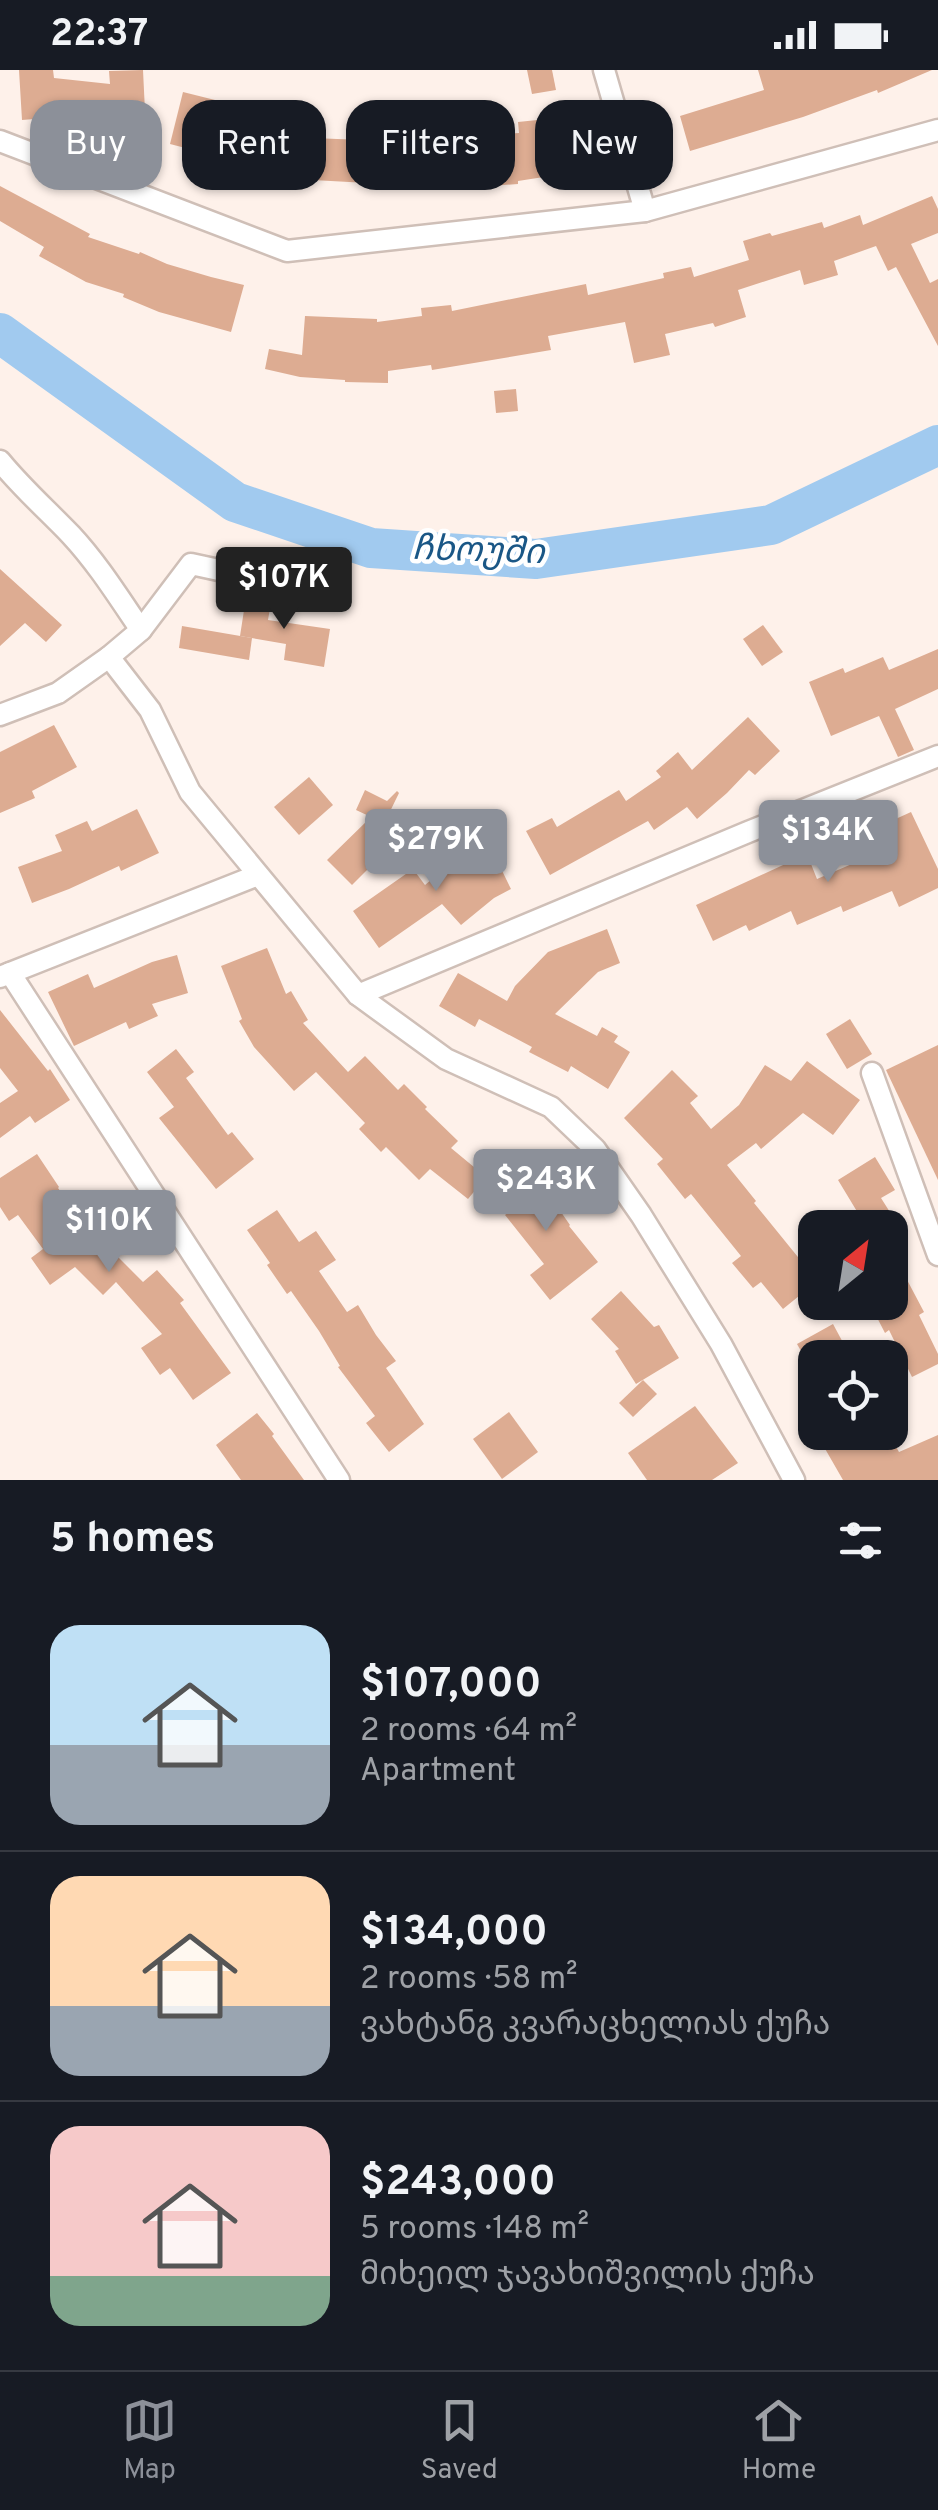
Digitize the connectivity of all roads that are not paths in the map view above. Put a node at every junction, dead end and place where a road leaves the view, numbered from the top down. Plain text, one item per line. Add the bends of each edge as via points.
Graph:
1 (604, 70) edge
2 (938, 130) edge
3 (0, 140) edge
4 (645, 211) junction
5 (0, 461) edge
6 (297, 588) dead end
7 (141, 630) junction
8 (109, 658) junction
9 (0, 715) edge
10 (938, 756) edge
11 (258, 875) junction
12 (5, 975) edge
13 (358, 996) junction
14 (872, 1073) dead end
15 (938, 1255) edge
16 (339, 1480) edge
17 (794, 1480) edge

1 - 4 street
2 - 4 street
3 - 4 street via 288,252
5 - 7 street via 73,537
6 - 7 street via 190,564
7 - 8 street
8 - 9 street via 58,694
8 - 11 street via 150,710 190,792
10 - 13 street
11 - 12 street
11 - 13 street
12 - 16 street
13 - 17 street via 446,1060 551,1107 595,1149 721,1344
14 - 15 street

